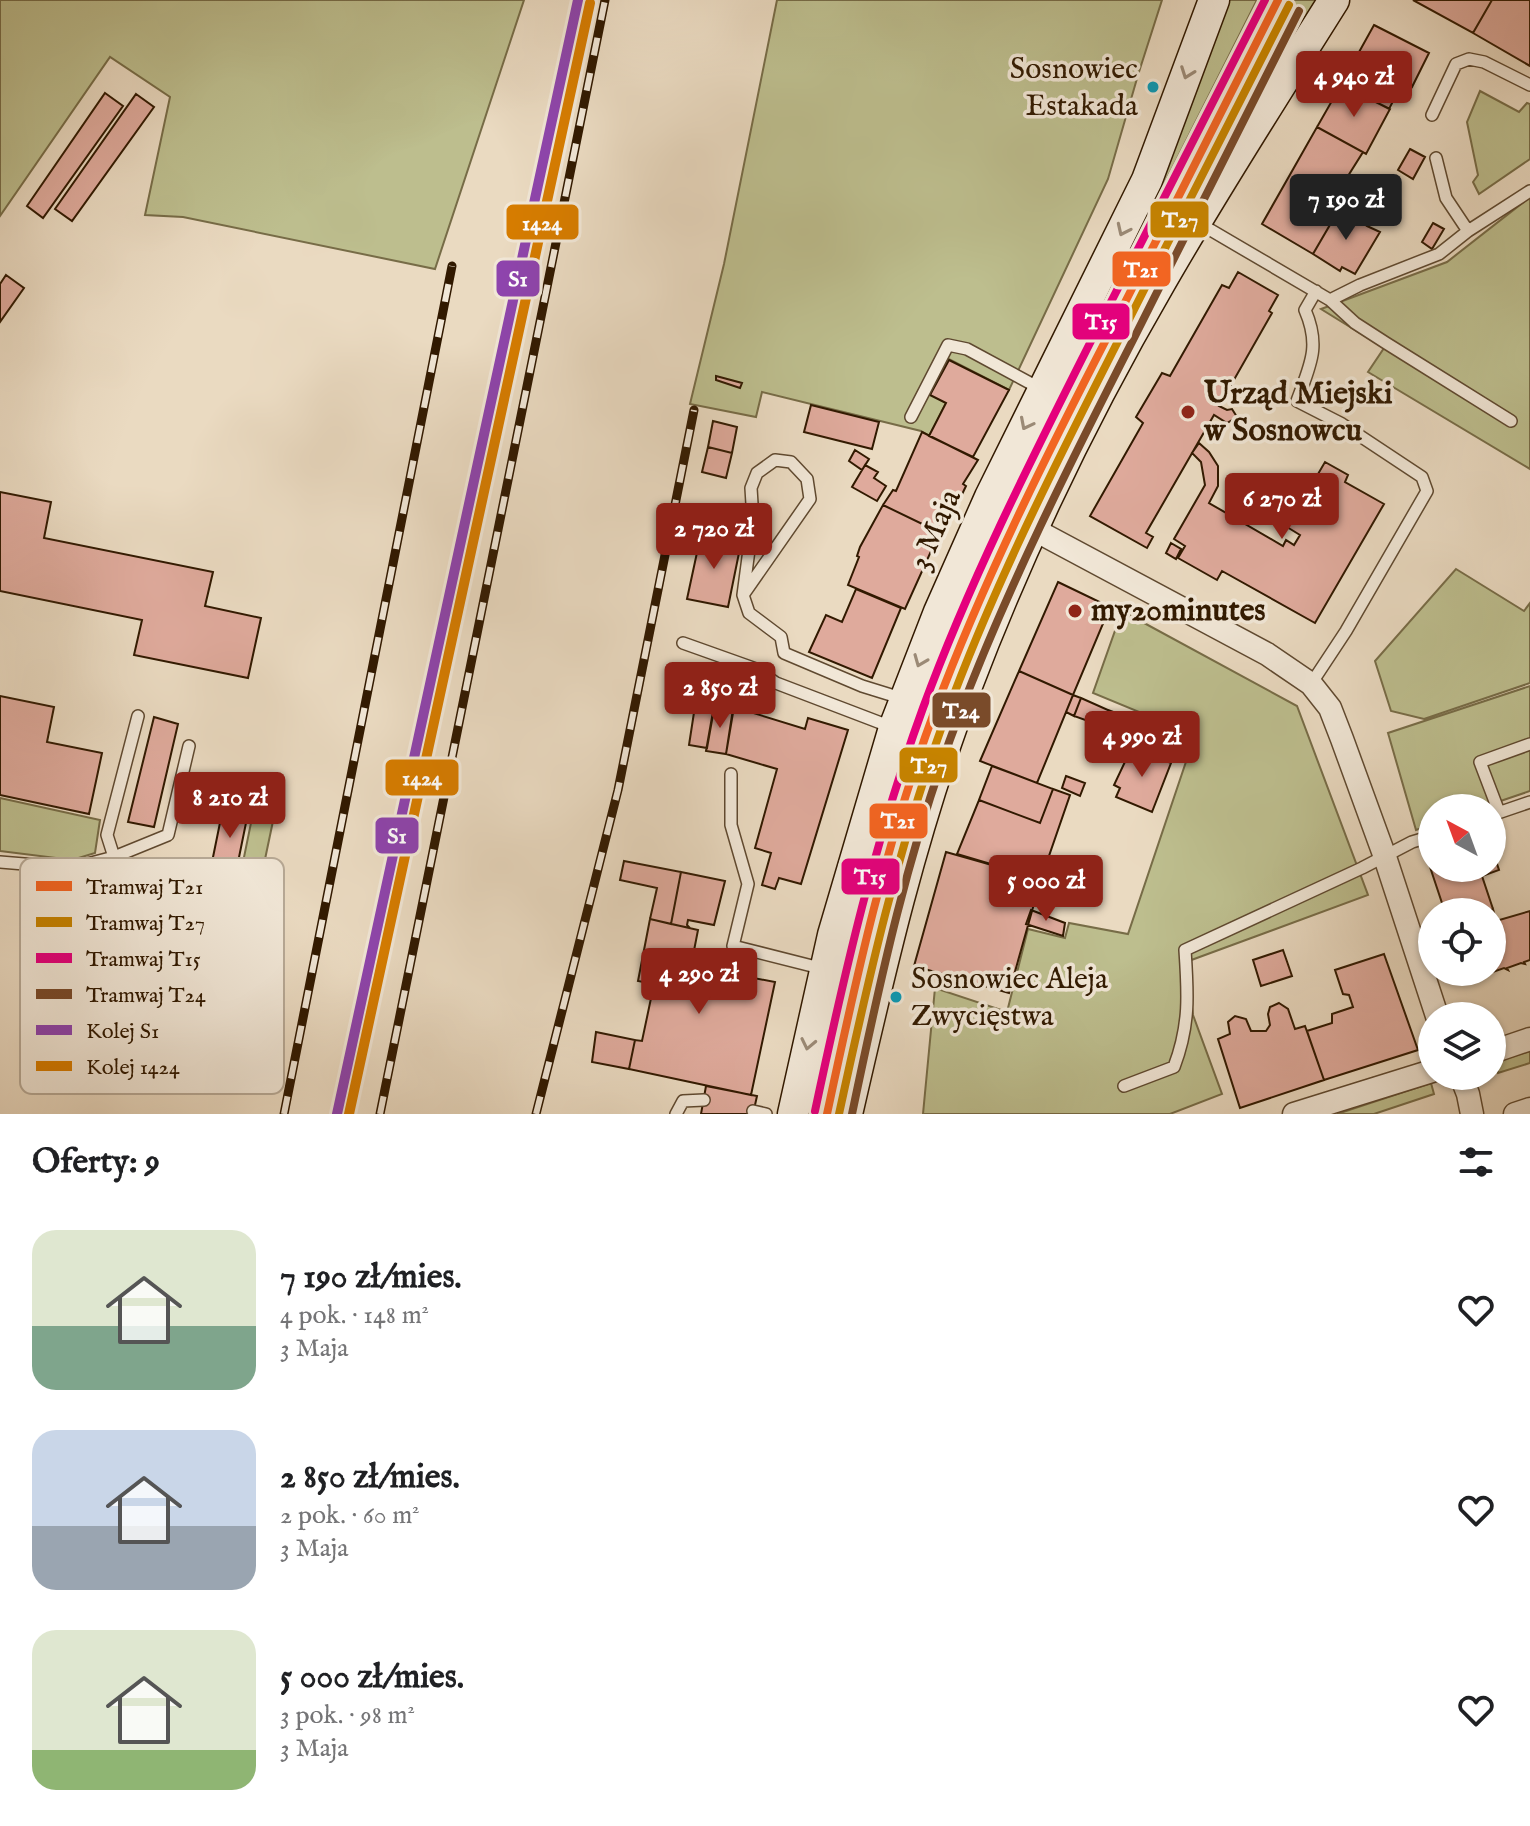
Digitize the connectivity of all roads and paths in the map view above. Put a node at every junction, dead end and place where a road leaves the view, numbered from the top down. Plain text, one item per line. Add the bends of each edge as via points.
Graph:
1 (1214, 0) edge
2 (1334, 0) edge
3 (1530, 85) edge
4 (1432, 115) dead end
5 (1436, 158) dead end
6 (1530, 191) edge
7 (1197, 222) junction
8 (1468, 231) junction
9 (1316, 291) junction
10 (1330, 300) junction
11 (1043, 390) junction
12 (911, 417) dead end
13 (1511, 421) dead end
14 (1033, 529) junction
15 (743, 595) junction
16 (683, 643) dead end
17 (1311, 684) junction
18 (905, 700) junction
19 (138, 716) dead end
20 (894, 728) junction
21 (1530, 744) edge
22 (189, 746) dead end
23 (731, 774) dead end
24 (1490, 794) edge
25 (1530, 802) edge
26 (1506, 810) edge
27 (1418, 842) edge
28 (114, 857) junction
29 (1385, 857) junction
30 (110, 858) edge
31 (0, 862) edge
32 (20, 864) edge
33 (824, 969) junction
34 (1432, 1002) edge
35 (1530, 1039) edge
36 (1506, 1047) edge
37 (1418, 1075) edge
38 (1124, 1086) dead end
39 (1466, 1090) edge
40 (704, 1100) dead end
41 (1530, 1109) edge
42 (753, 1111) dead end
43 (676, 1114) edge
44 (766, 1114) edge
45 (793, 1114) edge
46 (847, 1114) edge
47 (1294, 1114) edge
48 (1472, 1114) edge
49 (1515, 1114) edge

1 -> 11 main road, 3 Maja via 1147,180
2 - 7 main road
3 - 4 lane via 1469,59 1456,64
5 - 8 lane via 1446,198
6 - 8 lane
7 - 9 lane
7 - 14 main road via 1119,357
8 - 10 lane via 1439,254
9 - 10 lane
9 - 17 lane via 1305,310 1314,330 1313,356 1297,401 1422,477 1427,491
10 - 13 lane via 1355,323
11 - 12 lane via 967,349 948,345
11 -> 18 main road, 3 Maja via 990,497
14 - 17 street via 1267,654
14 - 46 main road via 965,690 910,853
15 - 15 lane via 810,499 807,479 791,462 775,460 757,473 751,488 753,520
15 - 18 lane via 749,613 781,637 784,653
16 - 20 lane
17 - 29 street via 1330,708
18 - 20 main road, 3 Maja
19 - 28 lane via 107,835
20 - 33 main road, 3 Maja
21 - 24 lane via 1480,762
22 - 28 lane via 168,835
23 - 33 lane via 731,825 748,884 733,946
25 - 26 lane
27 - 29 lane
28 - 30 lane
29 - 34 street
29 - 38 lane via 1185,950 1189,1002 1174,1067
31 - 32 lane
33 -> 45 main road, 3 Maja
35 - 36 street
37 - 47 street
39 - 48 street
40 - 43 lane via 683,1101
41 - 49 street
42 - 44 lane

